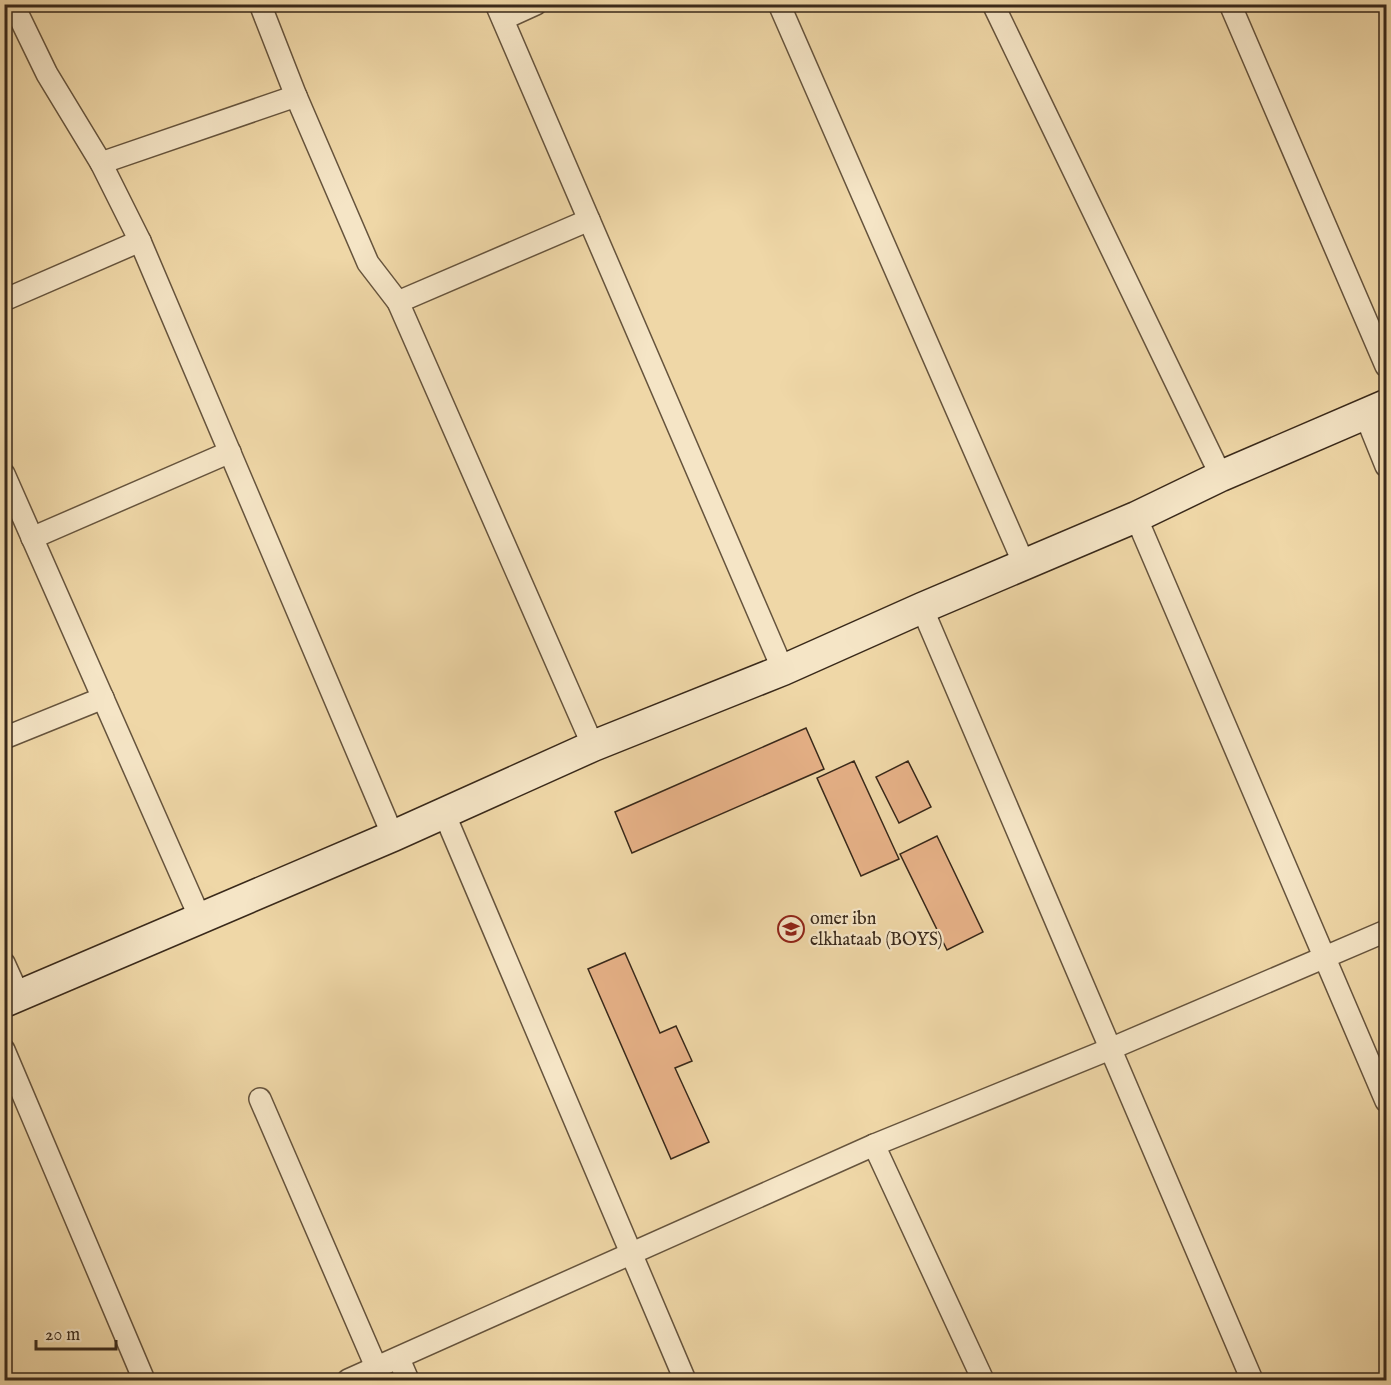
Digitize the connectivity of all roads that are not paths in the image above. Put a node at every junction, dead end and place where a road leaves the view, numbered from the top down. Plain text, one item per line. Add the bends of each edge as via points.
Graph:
1 (13, 4) edge
2 (260, 4) edge
3 (536, 4) edge
4 (779, 4) edge
5 (993, 4) edge
6 (1230, 4) edge
7 (500, 12) edge
8 (296, 96) junction
9 (101, 164) junction
10 (589, 220) junction
11 (140, 241) junction
12 (4, 300) edge
13 (398, 302) junction
14 (1386, 366) edge
15 (1376, 409) edge
16 (230, 452) junction
17 (1386, 466) edge
18 (4, 474) edge
19 (1221, 476) junction
20 (1136, 517) junction
21 (33, 538) junction
22 (1024, 564) junction
23 (922, 608) junction
24 (783, 670) junction
25 (103, 698) junction
26 (4, 738) edge
27 (593, 746) junction
28 (444, 813) junction
29 (393, 836) junction
30 (200, 918) junction
31 (1386, 931) edge
32 (1324, 957) junction
33 (4, 963) edge
34 (12, 999) edge
35 (1110, 1049) junction
36 (4, 1050) edge
37 (260, 1098) dead end
38 (1386, 1101) edge
39 (874, 1145) junction
40 (632, 1254) junction
41 (399, 1359) junction
42 (377, 1369) junction
43 (144, 1380) edge
44 (348, 1380) edge
45 (408, 1380) edge
46 (685, 1380) edge
47 (982, 1380) edge
48 (1252, 1380) edge

1 - 9 street via 46,74
2 - 8 street
3 - 7 street
4 - 22 street
5 - 19 street
6 - 14 street
7 - 10 street
8 - 9 street
8 - 13 street via 368,263
9 - 11 street
10 - 13 street
10 - 24 street
11 - 12 street
11 - 16 street
13 - 27 street
15 - 17 street
15 - 19 main road
16 - 21 street
16 - 29 street
18 - 21 street
19 - 20 main road
20 - 22 main road
20 - 32 street
21 - 25 street
22 - 23 main road
23 - 24 main road
23 - 35 street
24 - 27 main road
25 - 26 street
25 - 30 street
27 - 28 main road
28 - 29 main road
28 - 40 street
29 - 30 main road
30 - 34 main road
31 - 32 street
32 - 35 street
32 - 38 street
33 - 34 street
35 - 39 street
35 - 48 street
36 - 43 street
37 - 42 street
39 - 40 street
39 - 47 street
40 - 41 street
40 - 46 street
41 - 42 street
41 - 45 street
42 - 44 street

